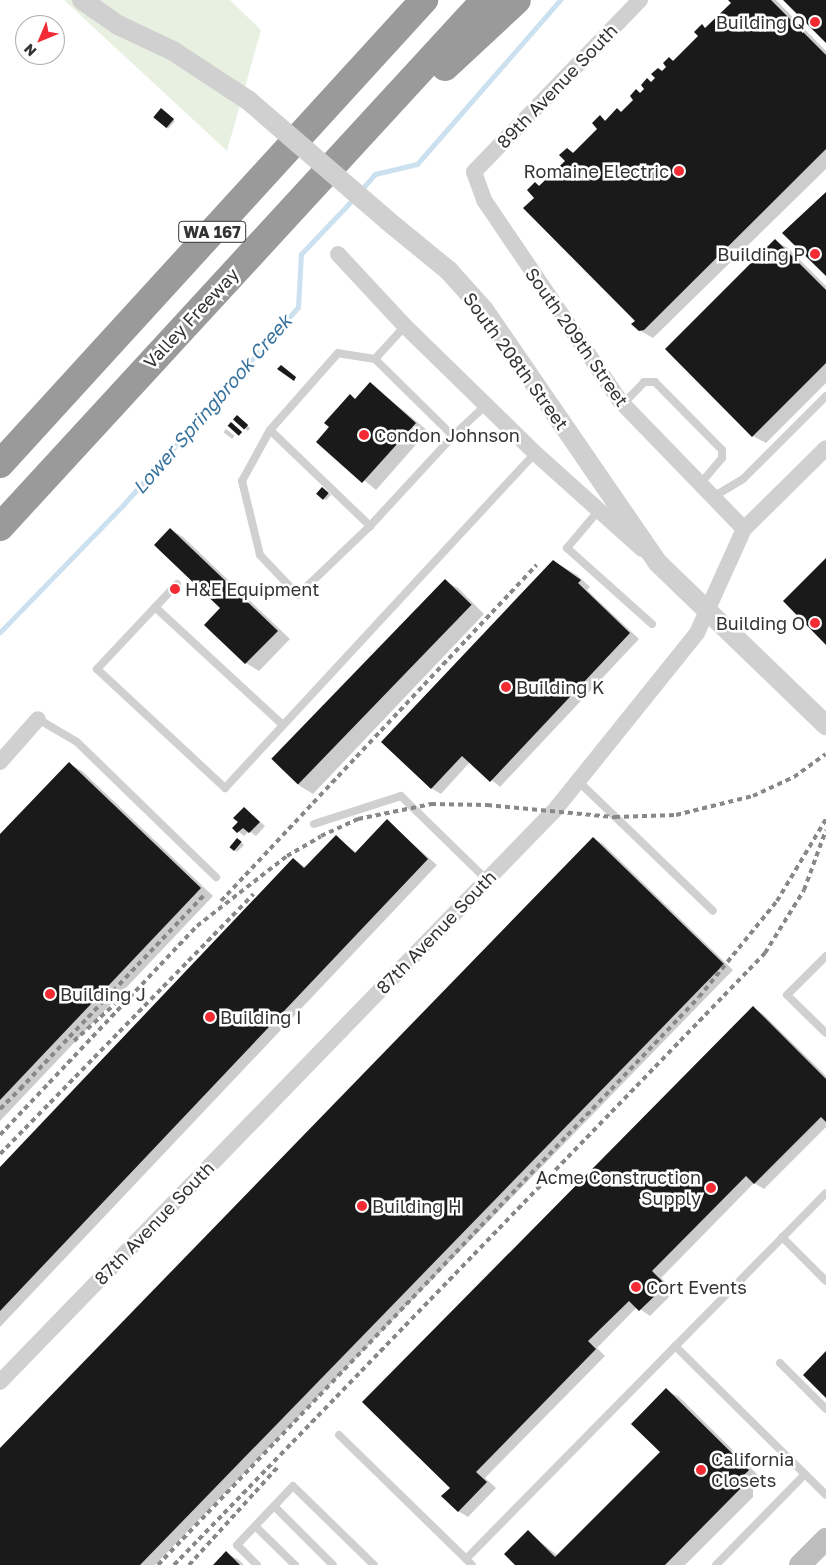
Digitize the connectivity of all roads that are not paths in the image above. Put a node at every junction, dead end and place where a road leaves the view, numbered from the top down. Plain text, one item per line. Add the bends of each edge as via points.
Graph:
1 (82, 0) edge
2 (424, 0) edge
3 (485, 0) edge
4 (517, 0) edge
5 (640, 0) edge
6 (372, 126) junction
7 (474, 172) joint
8 (338, 254) dead end
9 (405, 326) junction
10 (375, 359) junction
11 (826, 396) edge
12 (623, 404) junction
13 (486, 405) junction
14 (270, 430) junction
15 (453, 436) junction
16 (826, 448) edge
17 (535, 453) junction
18 (0, 464) edge
19 (700, 484) junction
20 (713, 497) junction
21 (599, 510) junction
22 (370, 526) junction
23 (0, 527) edge
24 (744, 529) junction
25 (657, 562) junction
26 (177, 584) dead end
27 (155, 607) junction
28 (707, 610) junction
29 (652, 624) dead end
30 (38, 719) joint
31 (283, 725) junction
32 (826, 725) edge
33 (0, 762) edge
34 (578, 781) junction
35 (314, 824) dead end
36 (216, 877) dead end
37 (487, 880) junction
38 (713, 911) dead end
39 (826, 956) edge
40 (826, 1033) edge
41 (826, 1193) edge
42 (782, 1237) junction
43 (826, 1281) edge
44 (675, 1346) junction
45 (780, 1363) dead end
46 (0, 1382) edge
47 (826, 1409) edge
48 (339, 1435) dead end
49 (805, 1474) junction
50 (826, 1495) edge
51 (274, 1506) junction
52 (255, 1526) junction
53 (826, 1539) edge
54 (469, 1562) edge
55 (257, 1565) edge
56 (295, 1565) edge
57 (333, 1565) edge
58 (374, 1565) edge
59 (716, 1565) edge
60 (800, 1565) edge

1 - 25 street, South 208th Street, bridge via 118,25 173,51 248,100 449,271 484,310
2 - 18 highway, WA 167
3 - 6 highway, Valley Freeway / WA 167
4 - 6 highway via 461,53
5 - 7 street, 89th Avenue South
6 - 23 highway, Valley Freeway / WA 167 via 230,275
7 - 12 street, South 209th Street via 484,200
8 - 9 street
9 - 10 lane
9 - 13 street
10 - 14 lane via 338,353
10 - 15 lane
11 - 20 lane via 743,479
12 - 19 street, South 209th Street
12 - 19 lane via 644,382 655,382 722,450 722,458
13 - 15 lane
13 - 17 street
14 - 22 lane
14 - 22 lane via 242,481 260,555 298,595
15 - 22 lane
16 - 24 street, 87th Avenue South
17 - 21 street
17 - 31 lane
19 - 20 street, South 209th Street
20 - 24 street, South 209th Street
21 - 25 street
21 - 29 lane via 567,548
24 - 28 street, 87th Avenue South
25 - 28 street, South 208th Street
26 - 27 lane
27 - 31 lane
27 - 31 lane via 97,669 225,788
28 - 32 street, South 208th Street
28 - 34 street, 87th Avenue South via 697,633
30 - 33 street
30 - 36 lane via 77,742
34 - 37 street, 87th Avenue South
34 - 38 lane
35 - 37 lane via 401,796
37 - 46 street, 87th Avenue South
39 - 40 lane via 788,995
41 - 42 lane
42 - 43 lane
42 - 44 lane
44 - 49 lane
44 - 54 lane
45 - 47 lane
48 - 54 lane
49 - 50 lane
49 - 59 lane
51 - 52 lane
51 - 57 lane
51 - 58 lane via 293,1486
52 - 55 lane via 237,1545
52 - 56 lane
53 - 60 main road

